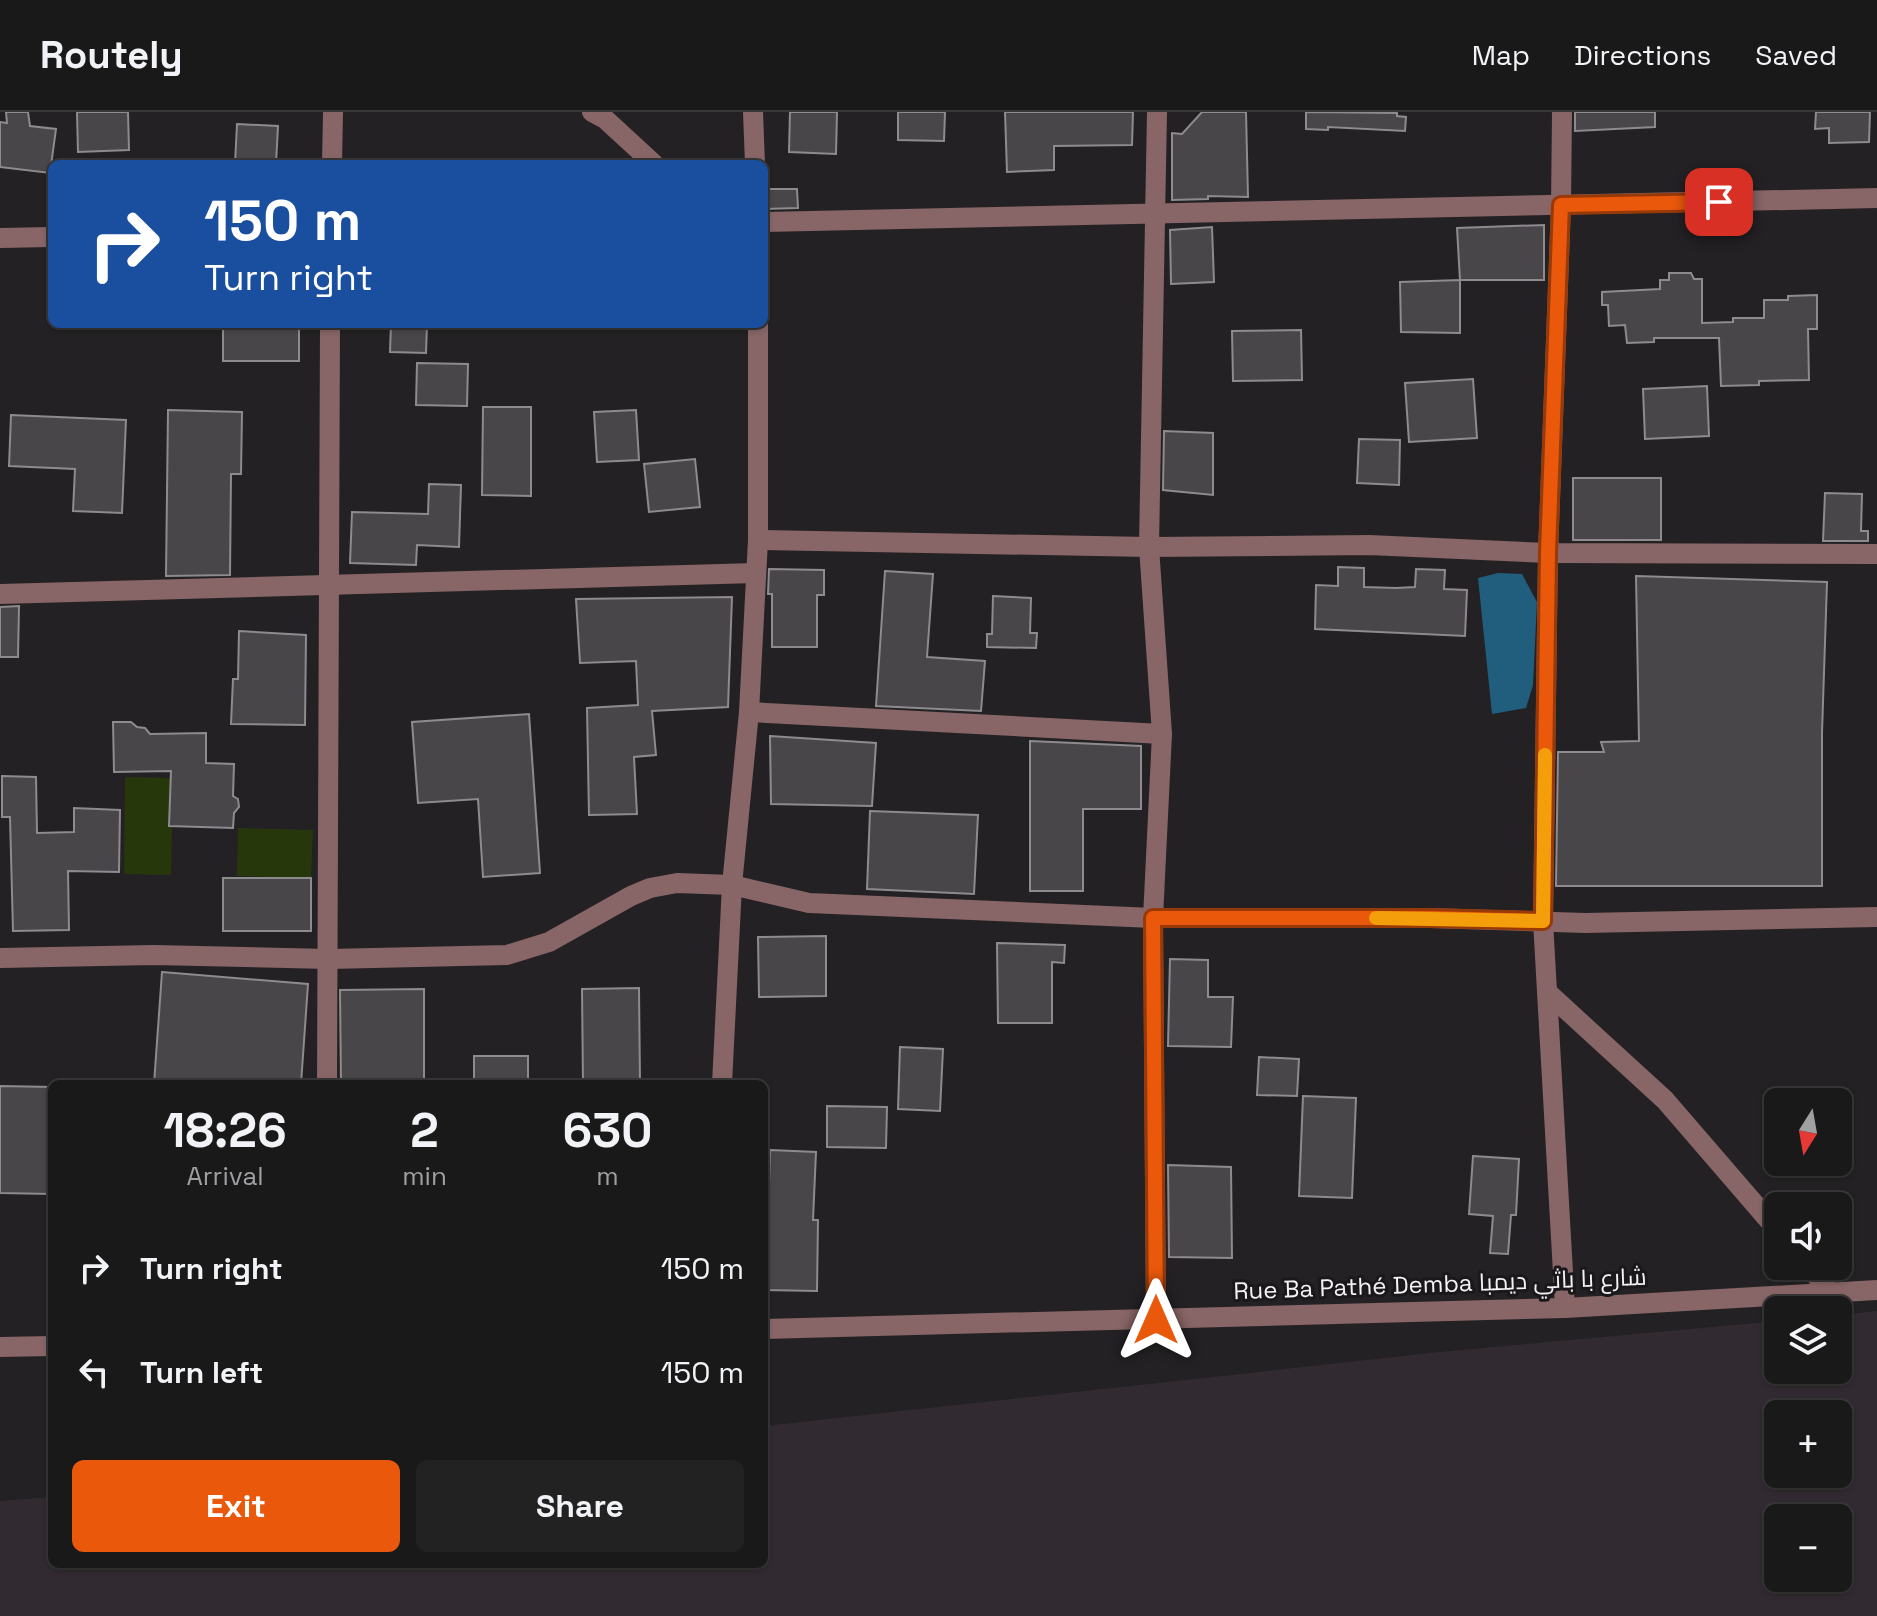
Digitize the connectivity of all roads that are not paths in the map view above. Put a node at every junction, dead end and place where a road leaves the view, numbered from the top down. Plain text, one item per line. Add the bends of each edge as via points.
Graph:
1 (333, 112) edge
2 (592, 112) edge
3 (753, 112) edge
4 (1157, 112) edge
5 (1562, 112) edge
6 (332, 160) edge
7 (650, 160) edge
8 (755, 160) edge
9 (1877, 198) edge
10 (1561, 205) junction
11 (1157, 213) junction
12 (768, 222) edge
13 (48, 237) edge
14 (0, 238) edge
15 (330, 328) edge
16 (758, 328) edge
17 (758, 540) junction
18 (1149, 547) junction
19 (1548, 553) junction
20 (1877, 554) edge
21 (756, 573) junction
22 (330, 585) junction
23 (0, 594) edge
24 (749, 712) junction
25 (1162, 734) junction
26 (732, 885) junction
27 (1877, 917) edge
28 (1153, 918) junction
29 (1543, 921) junction
30 (0, 958) edge
31 (329, 959) junction
32 (1547, 992) junction
33 (327, 1080) edge
34 (722, 1080) edge
35 (1764, 1215) edge
36 (1820, 1280) edge
37 (1877, 1290) edge
38 (1831, 1293) junction
39 (1565, 1308) junction
40 (1156, 1320) junction
41 (768, 1329) edge
42 (48, 1346) edge
43 (0, 1347) edge

1 - 6 street
2 - 7 street
3 - 8 street
4 - 11 street
5 - 10 street
9 - 10 street
10 - 11 street
10 - 19 street
11 - 12 street
11 - 18 street
13 - 14 street
15 - 22 street
16 - 17 street
17 - 18 street
17 - 21 street
18 - 19 street via 1369,545
18 - 25 street
19 - 20 street
19 - 29 street
21 - 22 street
21 - 24 street
22 - 23 street
22 - 31 street
24 - 25 street
24 - 26 street
25 - 28 street
26 - 28 street via 809,903
26 - 31 street via 677,883 650,888 549,942 507,955
26 - 34 street
27 - 29 street
28 - 29 street
28 - 40 street
29 - 32 street
30 - 31 street
31 - 33 street
32 - 35 street via 1665,1100
32 - 39 street
36 - 38 street
37 - 38 street, Rue Ba Pathé Demba شارع با باثي ديمبا
38 - 39 street, Rue Ba Pathé Demba شارع با باثي ديمبا
39 - 40 street, Rue Ba Pathé Demba شارع با باثي ديمبا
40 - 41 street, Rue Ba Pathé Demba شارع با باثي ديمبا
42 - 43 street

